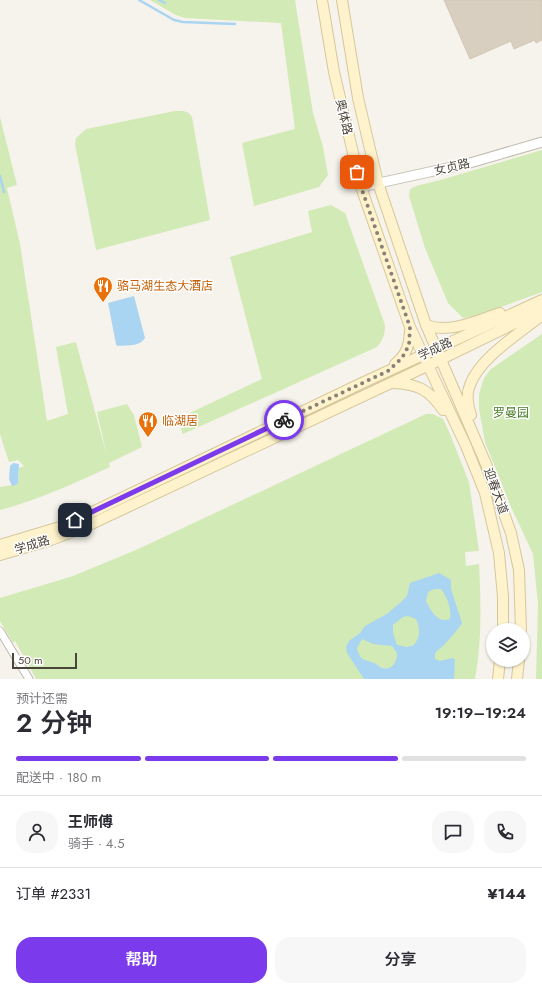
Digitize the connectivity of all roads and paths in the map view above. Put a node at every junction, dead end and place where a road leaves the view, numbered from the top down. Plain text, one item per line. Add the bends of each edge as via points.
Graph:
1 (322, 0) edge
2 (342, 0) edge
3 (542, 142) edge
4 (378, 183) junction
5 (361, 187) junction
6 (542, 299) edge
7 (542, 310) edge
8 (542, 315) edge
9 (426, 325) junction
10 (410, 327) junction
11 (436, 349) junction
12 (422, 355) junction
13 (441, 360) junction
14 (427, 366) junction
15 (388, 371) junction
16 (391, 383) junction
17 (477, 442) junction
18 (466, 446) junction
19 (0, 545) edge
20 (0, 555) edge
21 (503, 623) edge
22 (521, 623) edge
23 (0, 631) edge
24 (499, 667) edge
25 (518, 667) edge
26 (29, 679) edge
27 (498, 679) edge
28 (517, 679) edge

1 - 5 main road, 奥体路 via 336,80
2 - 4 main road, 奥体路 via 358,98
3 - 4 street, 女贞路 via 470,163
4 - 5 street, 女贞路
4 - 9 main road, 奥体路
5 - 10 main road, 奥体路
6 - 9 main road via 468,324 441,328
6 - 11 main road, 学成路
7 - 13 main road, 学成路
8 - 17 main road via 479,367 472,380 468,404
9 - 11 main road, 奥体路
10 - 12 main road, 奥体路
10 - 15 main road via 409,345 402,358
11 - 12 main road, 学成路
11 - 13 main road, 奥体路
12 - 14 main road, 奥体路
12 - 15 main road, 学成路
13 - 14 main road, 学成路
13 - 17 main road, 迎春大道
14 - 16 main road, 学成路
14 - 18 main road, 迎春大道
15 - 19 main road, 学成路 via 63,526
16 - 18 main road via 408,384 423,389 432,396
16 - 20 main road, 学成路 via 87,526
17 - 22 main road, 迎春大道 via 498,493 517,556 521,584
18 - 21 main road, 迎春大道 via 485,493 499,553
23 - 26 street
24 - 27 main road
25 - 28 main road

